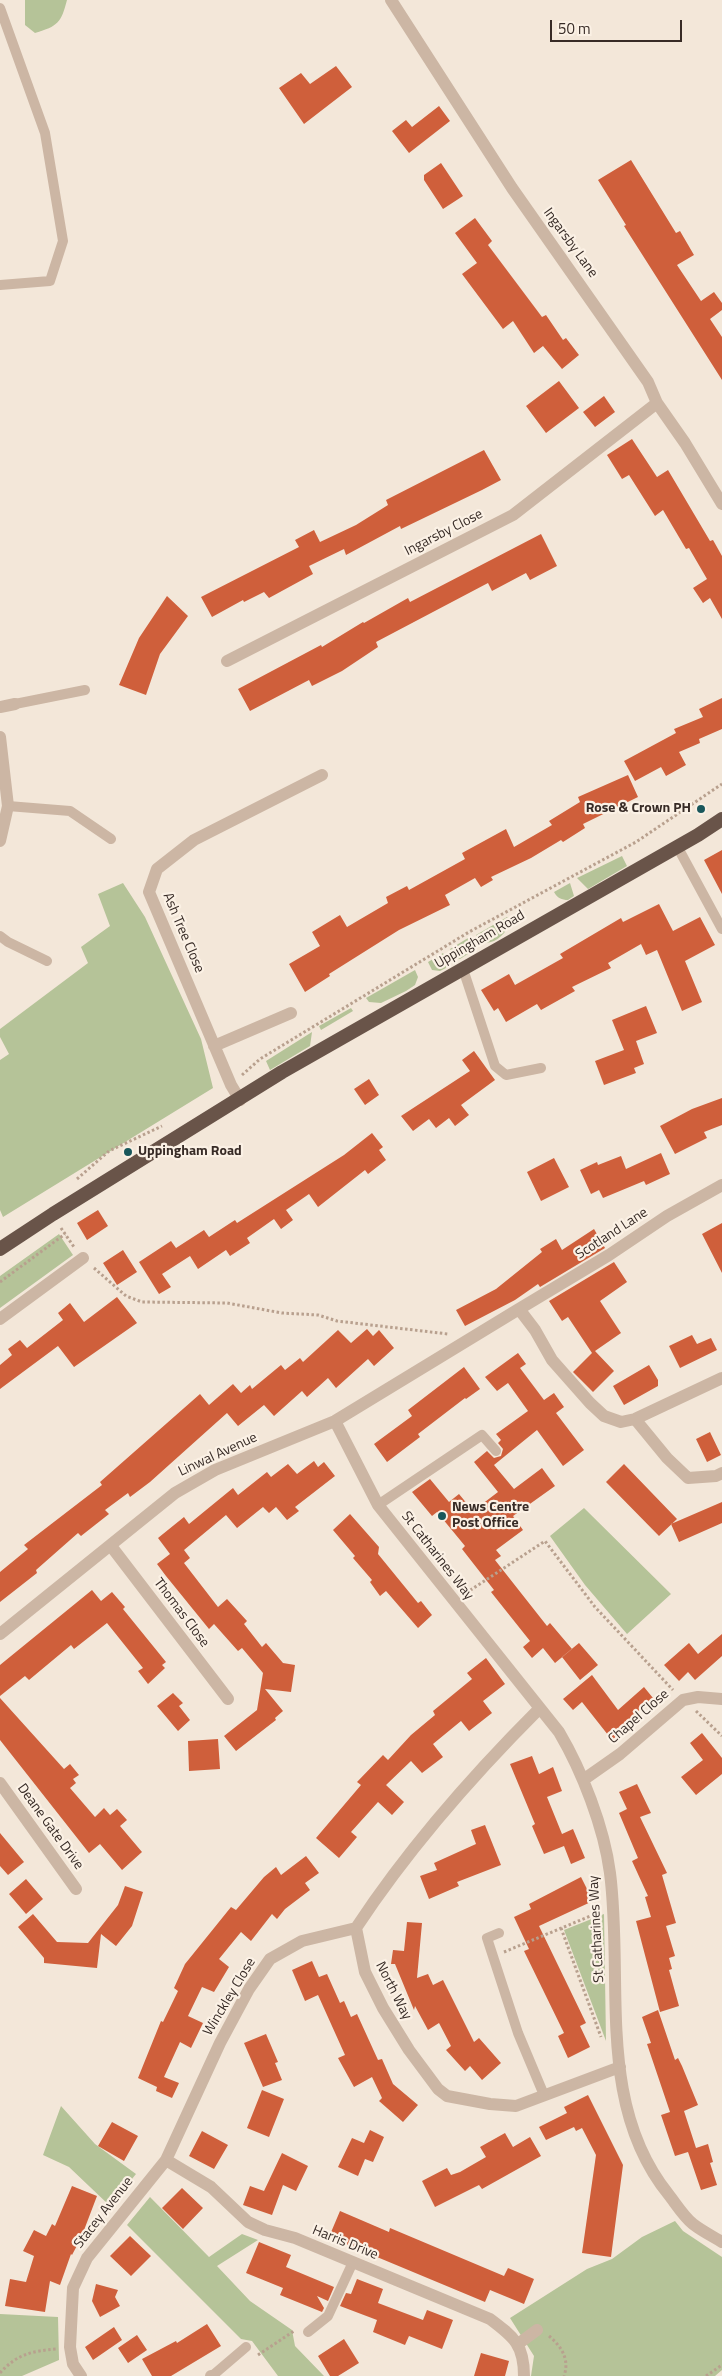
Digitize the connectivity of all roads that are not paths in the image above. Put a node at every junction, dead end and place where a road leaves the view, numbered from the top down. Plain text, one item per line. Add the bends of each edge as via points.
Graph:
1 (391, 0) edge
2 (0, 8) edge
3 (0, 285) edge
4 (657, 403) junction
5 (722, 504) edge
6 (227, 661) dead end
7 (85, 690) dead end
8 (15, 704) joint
9 (0, 707) edge
10 (0, 736) edge
11 (322, 775) dead end
12 (8, 806) junction
13 (722, 818) edge
14 (112, 839) dead end
15 (0, 840) edge
16 (677, 846) junction
17 (722, 929) edge
18 (0, 936) edge
19 (47, 962) dead end
20 (463, 969) junction
21 (291, 1013) dead end
22 (214, 1046) junction
23 (541, 1068) dead end
24 (240, 1100) junction
25 (722, 1184) edge
26 (0, 1249) edge
27 (82, 1258) road end
28 (519, 1309) junction
29 (0, 1319) edge
30 (471, 1336) joint
31 (722, 1378) edge
32 (635, 1420) junction
33 (335, 1421) junction
34 (496, 1451) dead end
35 (722, 1473) edge
36 (378, 1505) junction
37 (111, 1546) junction
38 (0, 1634) edge
39 (228, 1699) dead end
40 (722, 1699) edge
41 (539, 1709) junction
42 (582, 1780) junction
43 (0, 1783) edge
44 (76, 1889) dead end
45 (356, 1928) junction
46 (499, 1933) dead end
47 (620, 2067) junction
48 (544, 2095) junction
49 (192, 2107) joint
50 (166, 2160) junction
51 (722, 2242) edge
52 (353, 2262) junction
53 (305, 2329) road end
54 (537, 2330) road end
55 (518, 2344) junction
56 (246, 2347) dead end
57 (81, 2376) edge
58 (212, 2376) edge
59 (524, 2376) edge

1 - 4 street, Ingarsby Lane via 512,188 648,382
2 - 3 lane via 45,133 63,240 50,282
4 - 5 street, Ingarsby Lane
4 - 6 street, Ingarsby Close via 513,515
7 - 8 lane
8 - 9 street
10 - 12 street
11 - 22 street, Ash Tree Close via 194,840 157,869 149,892
12 - 14 lane via 70,811
12 - 15 street
13 - 16 highway, Uppingham Road
16 - 17 lane
16 - 20 highway, Uppingham Road
18 - 19 lane
20 - 23 lane via 495,1066 506,1075
20 - 24 highway, Uppingham Road via 374,1018
21 - 22 street
22 - 24 street, Ash Tree Close
24 - 26 highway, Uppingham Road
25 - 28 street, Scotland Lane
27 - 29 street
28 - 30 street, Scotland Lane
28 - 32 street via 552,1360 590,1403 604,1416 621,1422
30 - 33 street, Linwal Avenue
31 - 32 street
32 - 35 street via 688,1478
33 - 36 street, St Catharines Way
33 - 37 street, Linwal Avenue via 207,1475 175,1493
34 - 36 lane via 482,1435
36 - 41 street, St Catharines Way
37 - 38 street, Linwal Avenue
37 - 39 street, Thomas Close
40 - 42 street, Chapel Close via 698,1697 683,1700 620,1754
41 - 42 street, St Catharines Way via 559,1732 576,1761
41 - 45 street via 484,1764 389,1877
42 - 47 street, St Catharines Way via 610,1872
43 - 44 street, Deane Gate Drive
45 - 48 street, North Way via 365,1972 372,1987 408,2050 438,2089 447,2096 516,2106
45 - 49 street, Winckley Close via 302,1940 270,1959 233,2016
46 - 48 lane via 487,1938 518,2033
47 - 48 street, North Way
47 - 51 street, St Catharines Way via 628,2119 638,2148 653,2175 692,2223
49 - 50 street, Stacey Avenue
50 - 52 street, Harris Drive via 211,2187 248,2222
50 - 57 street, Stacey Avenue via 87,2258 73,2288 70,2347
52 - 53 lane via 328,2316
52 - 55 street, Harris Drive via 490,2319
54 - 55 street
55 - 59 street via 524,2357
56 - 58 lane

